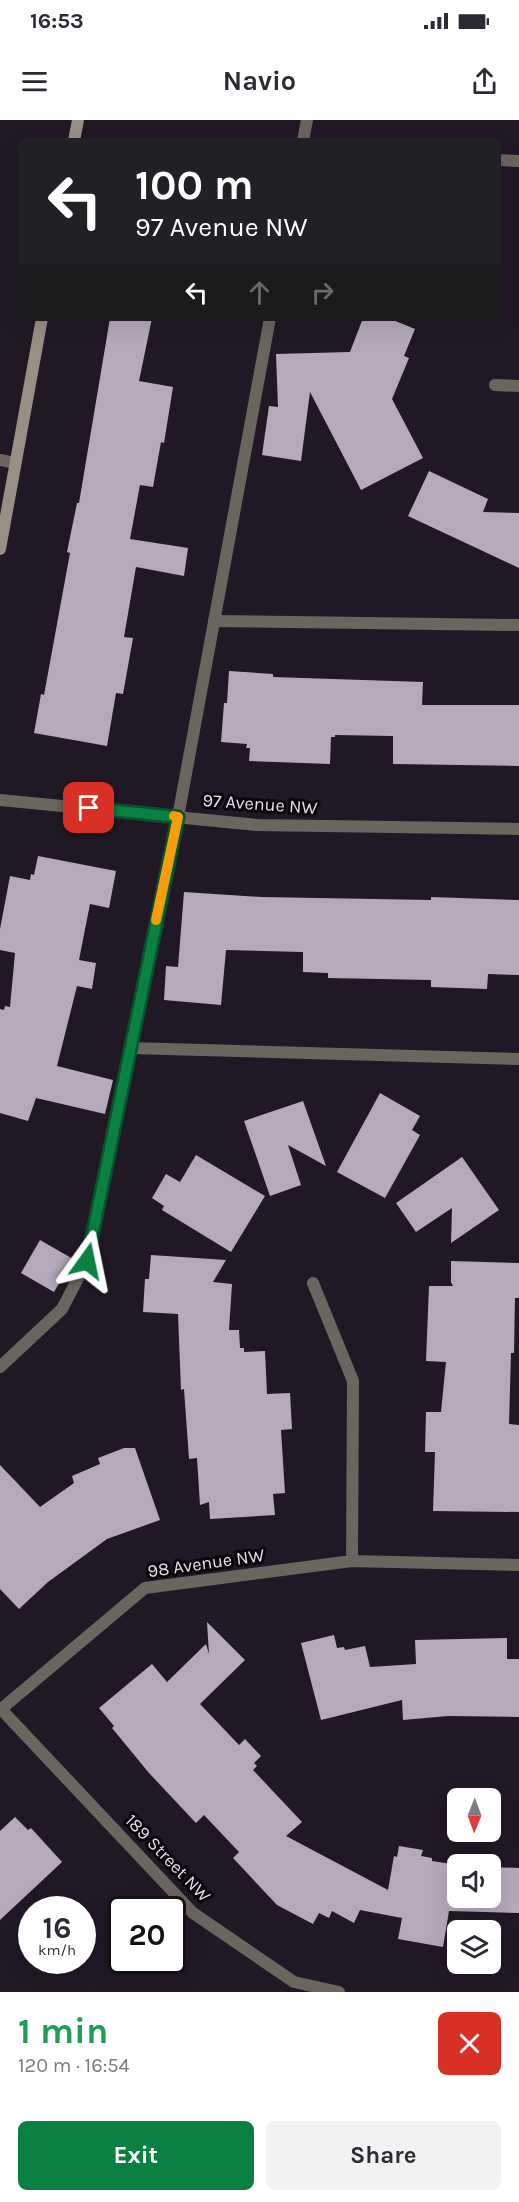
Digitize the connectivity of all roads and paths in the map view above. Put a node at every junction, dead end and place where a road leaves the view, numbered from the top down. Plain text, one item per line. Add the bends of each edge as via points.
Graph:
1 (78, 120) edge
2 (307, 120) edge
3 (75, 138) edge
4 (304, 138) edge
5 (501, 160) edge
6 (519, 161) edge
7 (41, 321) edge
8 (269, 321) edge
9 (495, 385) dead end
10 (519, 386) edge
11 (0, 460) edge
12 (15, 463) junction
13 (0, 549) edge
14 (214, 621) junction
15 (519, 625) edge
16 (0, 800) edge
17 (178, 817) junction
18 (519, 830) edge
19 (130, 1048) junction
20 (519, 1059) edge
21 (314, 1282) dead end
22 (0, 1367) edge
23 (352, 1561) junction
24 (519, 1565) edge
25 (0, 1709) edge
26 (339, 1992) edge

1 - 3 street
2 - 4 street
5 - 6 street
7 - 12 street
8 - 14 street
9 - 10 street
11 - 12 street
12 - 13 street
14 - 15 street
14 - 17 street
16 - 17 street, 97 Avenue NW
17 - 18 street, 97 Avenue NW via 257,825
17 - 19 street
19 - 20 street
19 - 22 street via 87,1261 63,1309
21 - 23 street via 353,1381
23 - 24 street, 98 Avenue NW
23 - 25 street, 98 Avenue NW via 145,1588
25 - 26 street, 189 Street NW via 194,1913 294,1982

